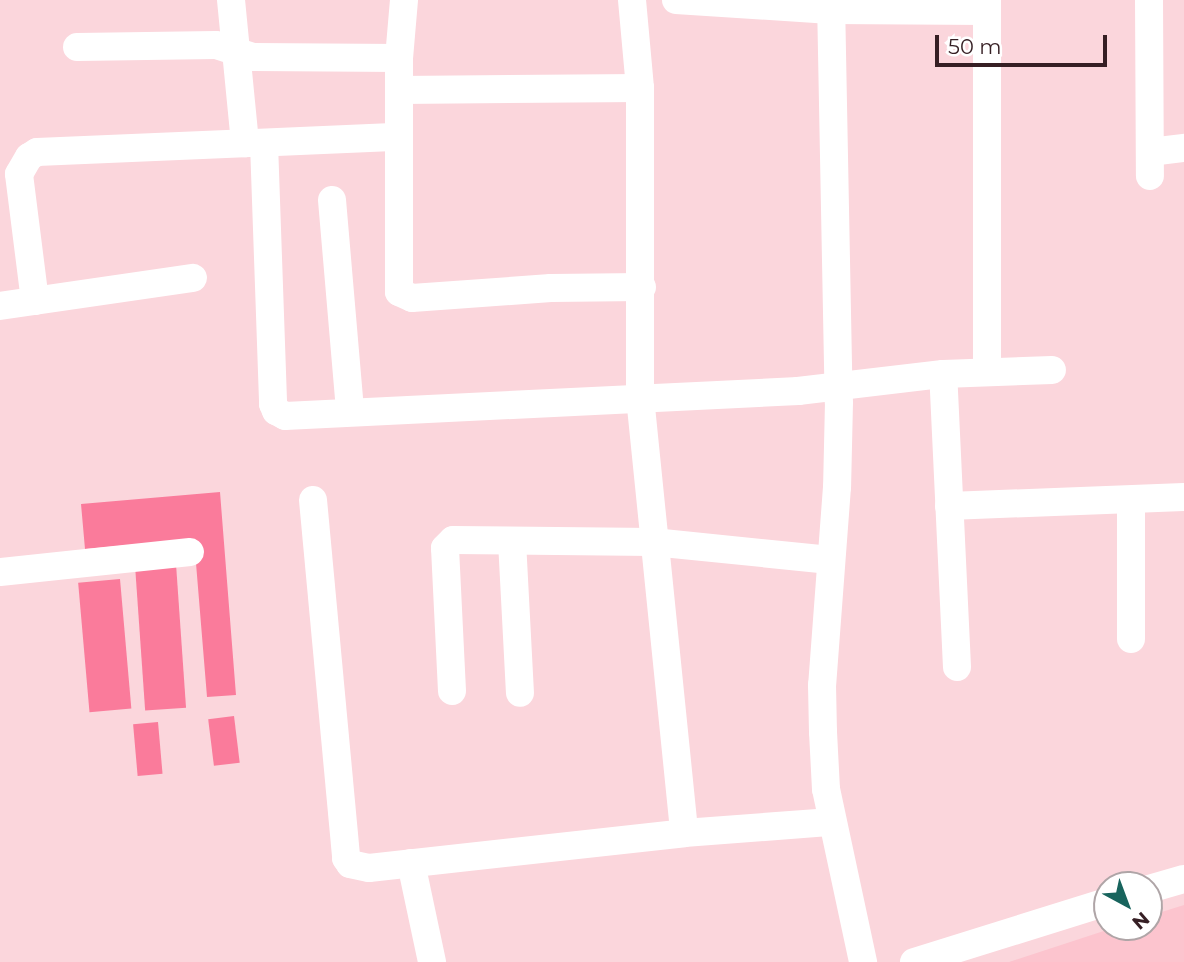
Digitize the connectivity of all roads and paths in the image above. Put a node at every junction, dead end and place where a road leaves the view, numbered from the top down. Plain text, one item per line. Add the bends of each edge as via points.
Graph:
1 (231, 0) edge
2 (404, 0) edge
3 (632, 0) edge
4 (676, 0) edge
5 (1149, 0) edge
6 (831, 5) edge
7 (987, 6) edge
8 (77, 47) dead end
9 (234, 51) junction
10 (399, 58) junction
11 (639, 88) junction
12 (399, 90) junction
13 (400, 137) junction
14 (255, 143) junction
15 (1184, 148) edge
16 (332, 200) dead end
17 (193, 278) dead end
18 (642, 287) junction
19 (35, 301) junction
20 (0, 306) edge
21 (1052, 370) dead end
22 (987, 371) junction
23 (943, 374) junction
24 (839, 387) junction
25 (639, 397) junction
26 (350, 411) junction
27 (1184, 497) edge
28 (313, 500) dead end
29 (1131, 500) junction
30 (949, 506) junction
31 (512, 541) junction
32 (653, 542) junction
33 (190, 552) dead end
34 (830, 560) junction
35 (0, 572) edge
36 (1131, 639) dead end
37 (957, 667) dead end
38 (452, 691) dead end
39 (520, 693) dead end
40 (832, 822) junction
41 (684, 833) junction
42 (411, 863) junction
43 (1184, 879) edge
44 (1163, 886) edge
45 (1093, 906) edge
46 (432, 962) edge
47 (863, 962) edge
48 (914, 962) edge

1 - 9 street
2 - 10 street
3 - 11 street
4 - 6 street
5 - 15 street via 1150,164
6 - 7 street
6 - 24 street
7 - 22 street
8 - 9 street via 216,45
9 - 10 street via 253,57
9 - 14 street
10 - 12 street
11 - 12 street
11 - 18 street
12 - 13 street
13 - 14 street
13 - 18 street via 401,295
14 - 19 street via 45,150 29,157 19,174
14 - 26 street via 273,404 285,416
16 - 26 street
17 - 19 street
18 - 25 street
19 - 20 street
21 - 22 street
22 - 23 street
23 - 24 street
23 - 30 street
24 - 25 street
24 - 34 street via 838,486
25 - 26 street
25 - 32 street
27 - 29 street
28 - 42 street via 346,858 359,867
29 - 30 street
29 - 36 street
30 - 37 street
31 - 32 street
31 - 38 street via 459,539 445,548
31 - 39 street
32 - 34 street
32 - 41 street
33 - 35 street
34 - 40 street via 822,697
40 - 41 street
40 - 47 street
41 - 42 street
42 - 46 street
43 - 44 street
45 - 48 street

